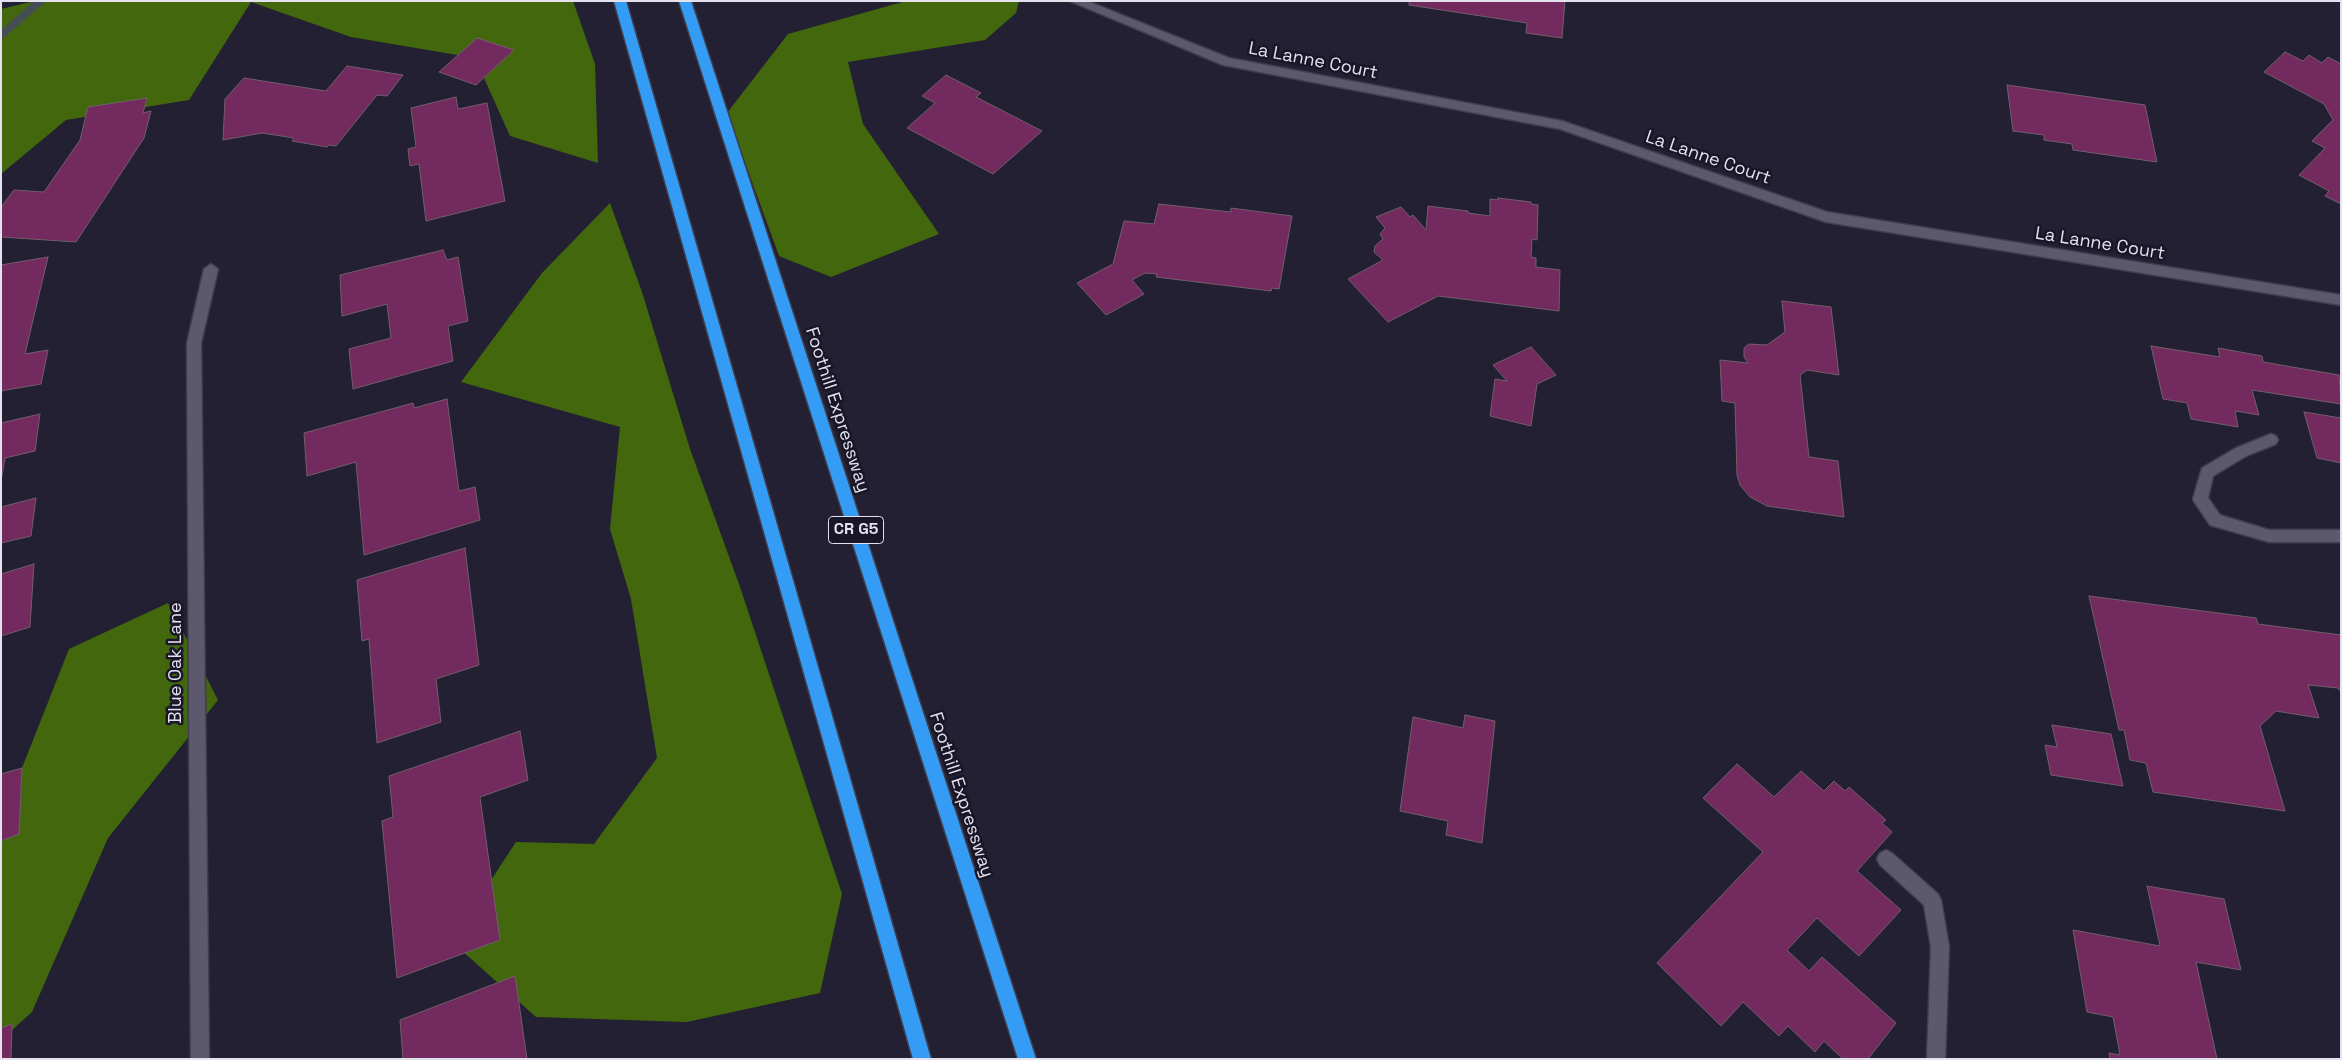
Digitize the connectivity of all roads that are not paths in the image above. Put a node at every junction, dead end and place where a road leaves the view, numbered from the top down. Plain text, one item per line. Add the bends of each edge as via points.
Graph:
1 (620, 1) edge
2 (684, 1) edge
3 (1076, 1) edge
4 (211, 269) dead end
5 (2341, 300) edge
6 (2271, 440) dead end
7 (2341, 536) edge
8 (1886, 859) dead end
9 (200, 1059) edge
10 (922, 1059) edge
11 (1027, 1059) edge
12 (1936, 1059) edge

1 - 10 highway
2 - 11 highway, Foothill Expressway / CR G5
3 - 5 street, La Lanne Court via 1227,62 1562,125 1826,217
4 - 9 street, Blue Oak Lane via 194,343
6 - 7 street via 2241,452 2207,472 2200,498 2215,520 2269,536
8 - 12 street via 1932,900 1940,947

